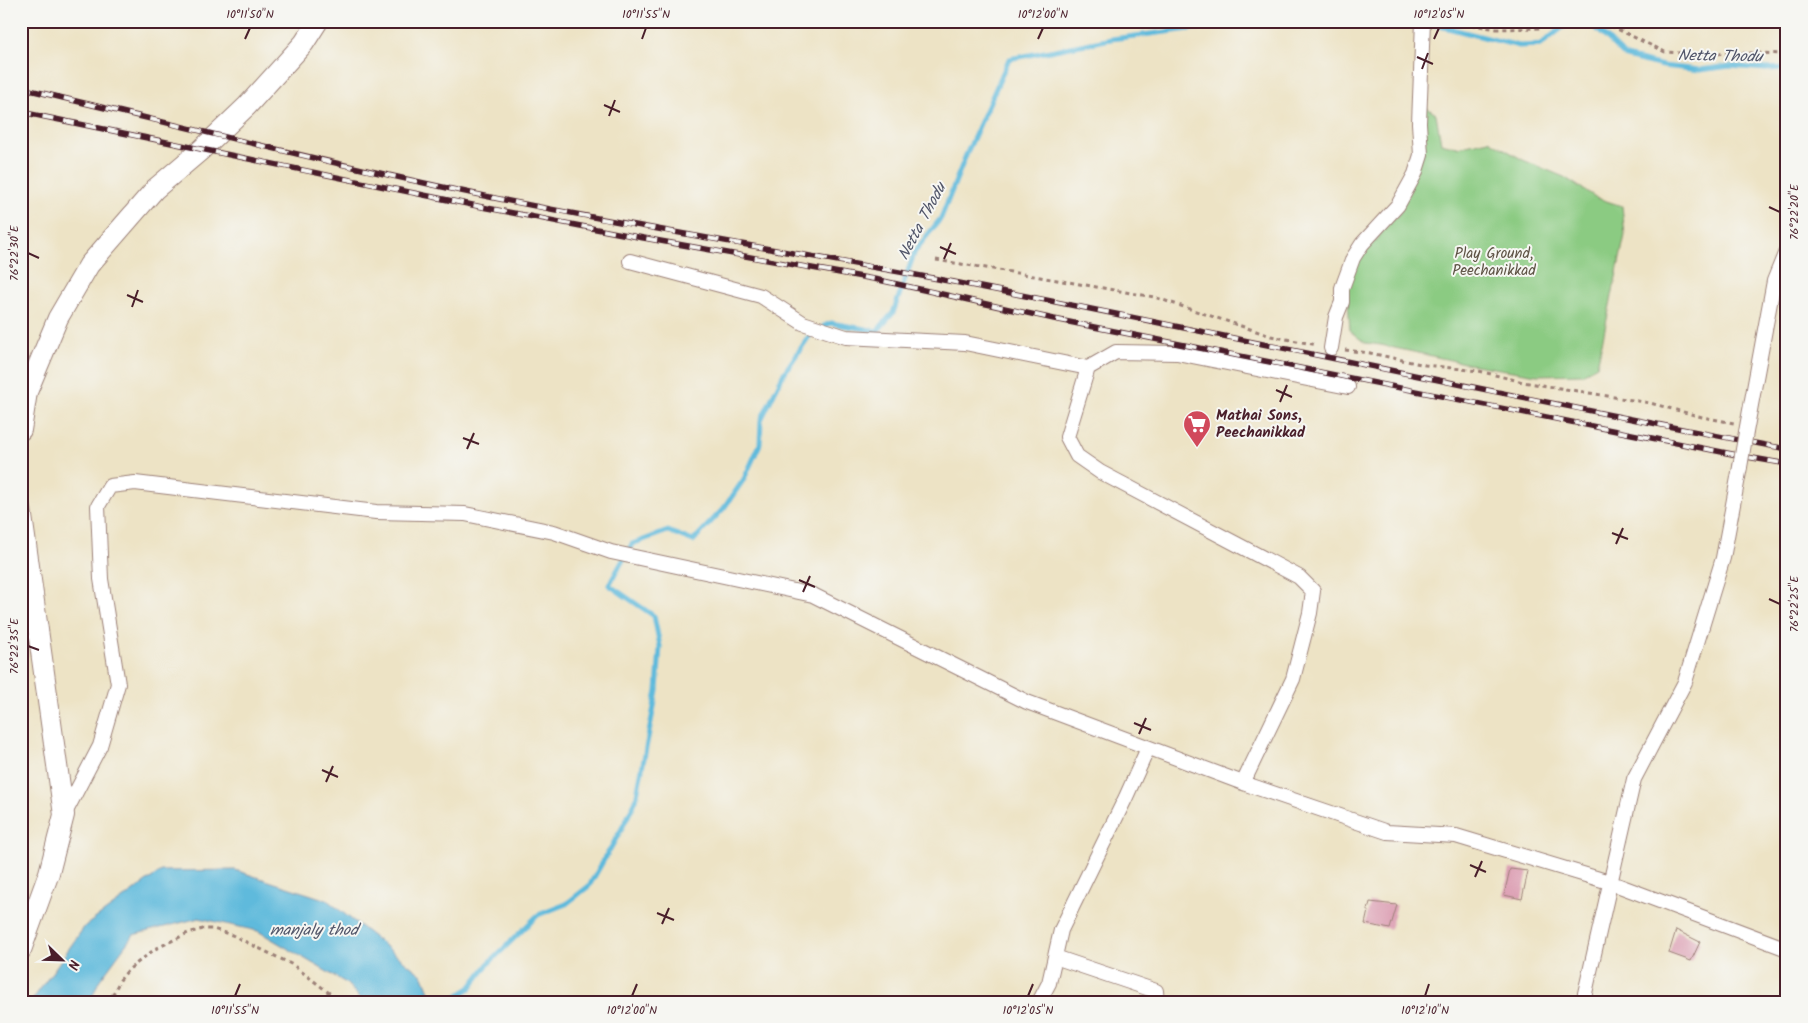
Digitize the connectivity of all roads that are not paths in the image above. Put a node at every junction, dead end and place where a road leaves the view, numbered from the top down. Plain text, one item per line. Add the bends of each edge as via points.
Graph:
1 (318, 21) edge
2 (1423, 21) edge
3 (1787, 249) edge
4 (630, 261) dead end
5 (1331, 348) dead end
6 (1088, 368) junction
7 (1348, 387) dead end
8 (21, 430) edge
9 (21, 509) edge
10 (1148, 748) junction
11 (1243, 783) junction
12 (64, 815) junction
13 (1609, 882) junction
14 (1787, 948) edge
15 (21, 950) edge
16 (1054, 957) junction
17 (1040, 1002) edge
18 (1157, 1002) edge
19 (1583, 1002) edge

1 - 8 main road via 304,43 246,106 155,189 89,265 58,318 28,392
2 - 5 street via 1421,155 1398,205 1353,258 1342,288 1342,302
3 - 13 street, bridge via 1774,280 1723,558 1685,682 1634,779
4 - 6 street via 761,296 803,323 846,337 965,343
6 - 7 street via 1116,352 1177,353
6 - 11 street via 1067,437 1077,456 1100,472 1299,577 1313,591 1293,679
9 - 12 main road
10 - 11 street
10 - 12 street via 1028,702 813,594 615,553 554,532 465,514 376,512 135,483 110,486 98,506 101,579 118,684 100,746
10 - 16 street via 1061,930
11 - 13 street via 1387,832 1456,836
12 - 15 main road via 49,872
13 - 14 street
13 - 19 street
16 - 17 street via 1049,983
16 - 18 street via 1156,991

